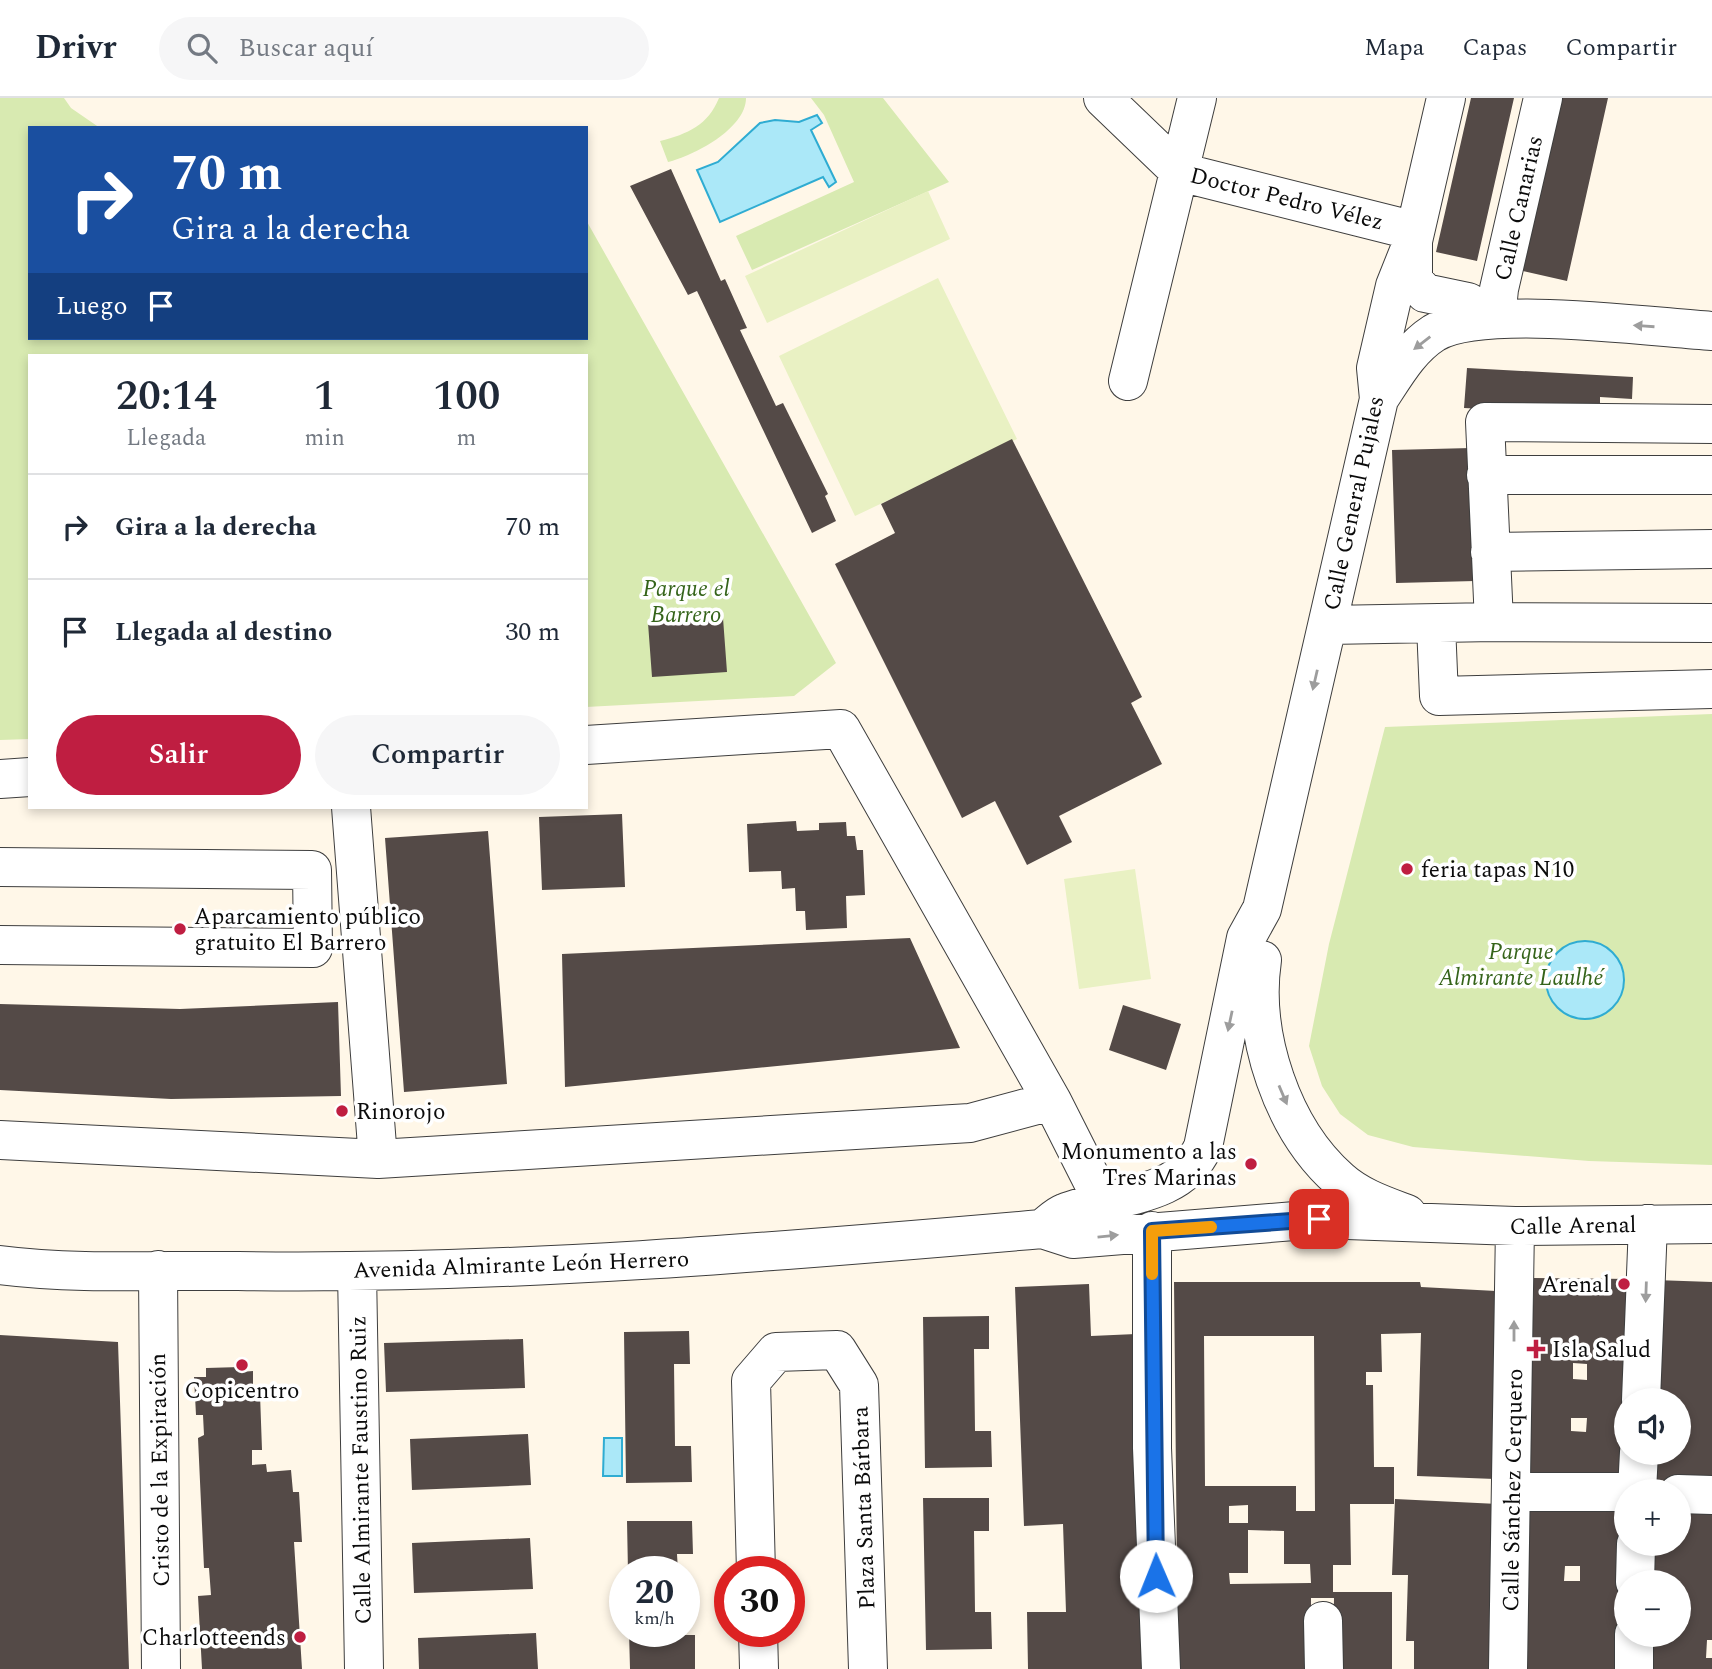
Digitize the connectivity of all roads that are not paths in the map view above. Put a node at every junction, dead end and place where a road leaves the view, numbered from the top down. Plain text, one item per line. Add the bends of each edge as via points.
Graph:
1 (1103, 98) edge
2 (1197, 98) edge
3 (1446, 98) edge
4 (1543, 98) edge
5 (1180, 172) junction
6 (1414, 236) junction
7 (1496, 317) junction
8 (1712, 331) edge
9 (1128, 381) dead end
10 (1379, 399) junction
11 (1712, 424) edge
12 (1486, 475) junction
13 (1712, 475) edge
14 (1712, 550) edge
15 (1490, 552) junction
16 (1494, 622) junction
17 (1712, 623) edge
18 (1328, 625) junction
19 (1436, 625) junction
20 (1712, 689) edge
21 (588, 745) edge
22 (28, 777) edge
23 (0, 779) edge
24 (351, 809) edge
25 (0, 867) edge
26 (357, 875) junction
27 (312, 878) junction
28 (1262, 909) junction
29 (0, 945) edge
30 (1052, 1101) junction
31 (0, 1140) edge
32 (378, 1159) junction
33 (1104, 1204) junction
34 (1435, 1223) junction
35 (1648, 1224) junction
36 (1712, 1224) edge
37 (1515, 1226) junction
38 (1042, 1229) junction
39 (1152, 1231) junction
40 (0, 1265) edge
41 (158, 1270) junction
42 (357, 1272) junction
43 (1641, 1388) edge
44 (1513, 1492) junction
45 (1614, 1492) edge
46 (1691, 1495) edge
47 (1712, 1496) edge
48 (756, 1556) edge
49 (1323, 1621) dead end
50 (758, 1647) edge
51 (1634, 1647) edge
52 (161, 1669) edge
53 (364, 1669) edge
54 (759, 1669) edge
55 (868, 1669) edge
56 (1161, 1669) edge
57 (1324, 1669) edge
58 (1508, 1669) edge
59 (1634, 1669) edge

1 - 5 street, Doctor Pedro Vélez
2 - 5 street
3 - 6 street, Calle General Pujales
4 - 7 street, Calle Canarias
5 - 6 street, Doctor Pedro Vélez
5 - 9 street
6 - 7 street via 1413,280 1425,293 1468,302
6 - 10 street, Calle General Pujales via 1395,286 1376,368
8 -> 7 street
7 -> 10 street via 1436,332 1412,351
10 - 18 street, Calle General Pujales
11 - 12 street via 1486,422
12 - 13 street
12 - 15 street
14 - 15 street
15 - 16 street
16 - 17 street
16 - 19 street
18 - 19 street
18 -> 28 street, Calle General Pujales
19 - 20 street via 1439,696
21 - 30 street via 841,729
22 - 23 street
24 - 26 street
25 - 27 street via 312,870
26 - 27 street
26 - 32 street
27 - 29 street via 313,948
28 -> 33 street, Avenida Almirante León Herrero via 1246,938 1198,1158 1189,1170 1170,1181
28 -> 34 street via 1258,1008 1282,1095 1299,1128 1339,1180 1361,1195
30 - 32 street via 970,1123
30 - 33 street
31 - 32 street
33 - 38 street, Avenida Almirante León Herrero via 1063,1213
34 - 37 street, Calle Arenal
34 - 39 street, Avenida Almirante León Herrero via 1319,1219
35 - 36 street, Calle Arenal
35 - 37 street, Calle Arenal
35 -> 43 street
44 -> 37 street, Calle Sánchez Cerquero
38 -> 39 street, Avenida Almirante León Herrero via 1073,1239
38 - 42 street, Avenida Almirante León Herrero via 797,1251
39 - 56 street via 1152,1448
40 - 41 street, Avenida Almirante León Herrero
41 - 42 street, Avenida Almirante León Herrero
41 - 52 street, Cristo de la Expiración
42 - 53 street, Calle Almirante Faustino Ruiz
44 - 45 street
44 - 58 street, Calle Sánchez Cerquero
46 - 47 street
48 - 55 street, Plaza Santa Bárbara via 751,1381 776,1352 837,1350 859,1385
49 - 57 street
50 - 54 street
51 - 59 street

